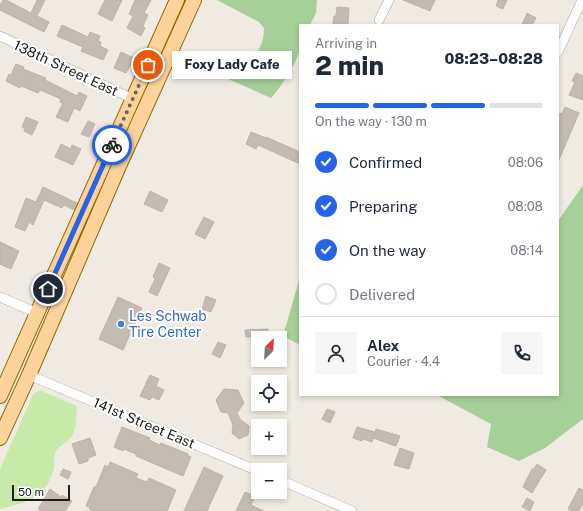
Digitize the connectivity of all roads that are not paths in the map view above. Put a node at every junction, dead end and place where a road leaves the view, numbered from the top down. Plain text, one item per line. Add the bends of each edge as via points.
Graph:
1 (178, 0) edge
2 (194, 0) edge
3 (388, 0) edge
4 (582, 0) edge
5 (379, 20) dead end
6 (0, 36) edge
7 (559, 50) edge
8 (133, 99) junction
9 (119, 166) junction
10 (0, 297) edge
11 (37, 313) junction
12 (29, 375) junction
13 (0, 396) edge
14 (0, 438) edge
15 (251, 468) edge
16 (287, 483) edge
17 (352, 511) edge

1 - 8 main road
2 - 9 main road
3 - 5 street
4 - 7 street
6 - 8 street, 138th Street East
8 - 9 main road via 138,108
8 - 11 main road
9 - 12 main road
10 - 11 street
11 - 12 main road via 24,365 24,370
11 - 13 main road
12 - 14 main road
12 - 15 street, 141st Street East
16 - 17 street

